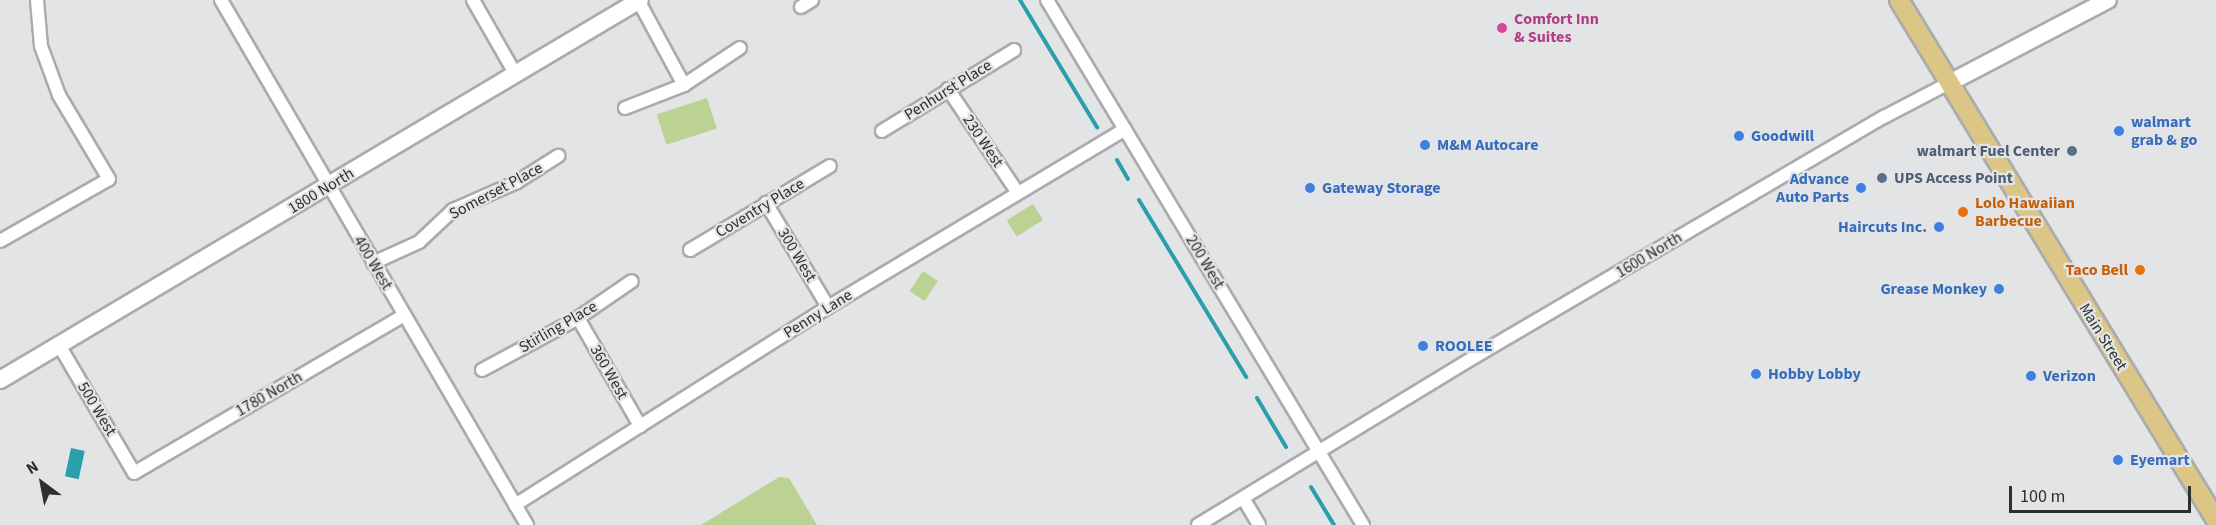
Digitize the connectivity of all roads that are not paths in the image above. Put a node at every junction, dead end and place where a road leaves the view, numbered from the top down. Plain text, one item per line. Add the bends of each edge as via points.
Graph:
1 (37, 0) edge
2 (221, 0) edge
3 (473, 0) edge
4 (639, 0) edge
5 (812, 0) edge
6 (1047, 0) edge
7 (1899, 0) edge
8 (2108, 0) edge
9 (801, 7) dead end
10 (740, 48) dead end
11 (1014, 50) dead end
12 (516, 75) junction
13 (1951, 82) junction
14 (684, 86) junction
15 (948, 89) junction
16 (625, 108) dead end
17 (1125, 129) junction
18 (882, 131) dead end
19 (558, 156) dead end
20 (830, 166) dead end
21 (328, 188) junction
22 (1018, 193) junction
23 (766, 202) junction
24 (0, 241) edge
25 (690, 250) dead end
26 (374, 263) junction
27 (632, 281) dead end
28 (828, 308) junction
29 (404, 315) junction
30 (578, 318) junction
31 (59, 345) junction
32 (482, 370) dead end
33 (0, 380) edge
34 (640, 426) junction
35 (1317, 451) junction
36 (134, 473) joint
37 (1243, 498) junction
38 (515, 505) junction
39 (2216, 520) edge
40 (526, 525) edge
41 (1198, 525) edge
42 (1259, 525) edge
43 (1363, 525) edge

1 - 24 street via 41,46 59,95 109,179
2 - 21 street, 400 West
3 - 12 street
4 - 12 street, 1800 North
4 - 14 street
5 - 9 street
6 - 17 street, 200 West
7 - 13 main road, Main Street
8 - 13 street, 1600 North
10 - 14 street
11 - 15 street, Penhurst Place
12 - 21 street, 1800 North
13 - 35 street, 1600 North via 1884,117
13 - 39 main road, Main Street
14 - 16 street
15 - 18 street, Penhurst Place
15 - 22 street, 230 West
17 - 22 street, Penny Lane
17 - 35 street, 200 West
19 - 26 street, Somerset Place via 517,182 453,210 418,242
20 - 23 street, Coventry Place
21 - 26 street, 400 West
21 - 31 street, 1800 North
22 - 28 street, Penny Lane
23 - 25 street, Coventry Place
23 - 28 street, 300 West
26 - 29 street, 400 West
27 - 30 street, Stirling Place
28 - 34 street, Penny Lane
29 - 36 street, 1780 North
29 - 38 street, 400 West
30 - 32 street, Stirling Place
30 - 34 street, 360 West
31 - 33 street, 1800 North
31 - 36 street, 500 West
34 - 38 street, Penny Lane
35 - 37 street, 1600 North
35 - 43 street, 200 West
37 - 41 street, 1600 North
37 - 42 street
38 - 40 street, 400 West

